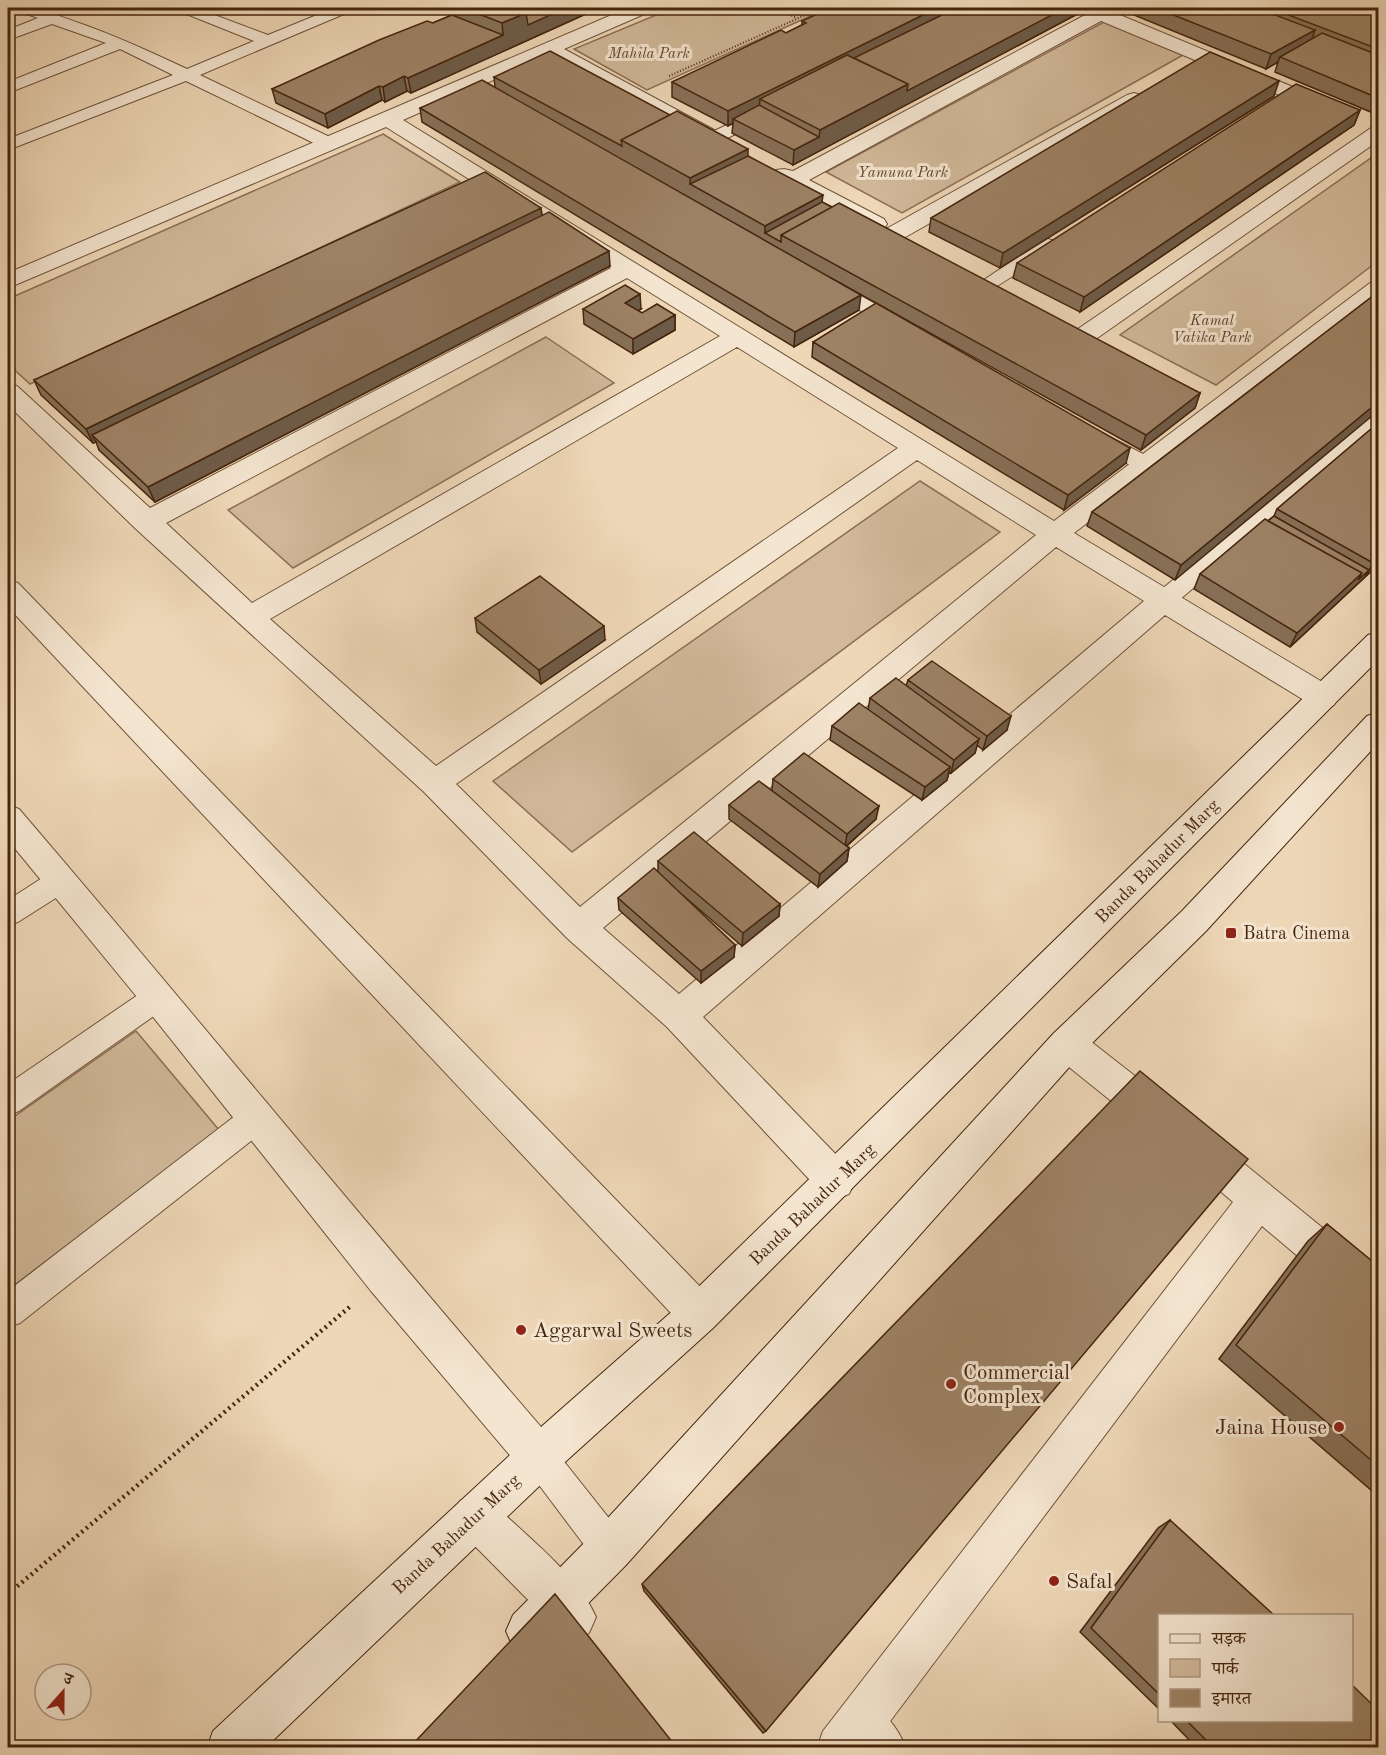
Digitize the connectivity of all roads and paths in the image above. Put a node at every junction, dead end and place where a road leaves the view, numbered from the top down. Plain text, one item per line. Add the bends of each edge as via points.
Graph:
1 (23, 8) edge
2 (184, 8) edge
3 (346, 8) edge
4 (642, 8) edge
5 (683, 8) edge
6 (747, 8) edge
7 (775, 8) edge
8 (821, 8) edge
9 (740, 11) dead end
10 (1093, 11) edge
11 (672, 12) dead end
12 (54, 18) junction
13 (799, 19) junction
14 (8, 35) edge
15 (269, 41) junction
16 (120, 43) junction
17 (549, 49) junction
18 (1206, 58) junction
19 (1185, 69) edge
20 (189, 74) junction
21 (474, 82) junction
22 (662, 85) joint
23 (1154, 87) edge
24 (8, 88) edge
25 (1290, 93) junction
26 (495, 94) edge
27 (279, 98) edge
28 (644, 100) junction
29 (778, 105) edge
30 (1270, 105) edge
31 (258, 108) junction
32 (386, 118) junction
33 (1378, 131) edge
34 (724, 143) joint
35 (330, 144) junction
36 (8, 145) edge
37 (764, 164) edge
38 (793, 180) junction
39 (1068, 233) edge
40 (894, 234) junction
41 (915, 245) edge
42 (629, 268) junction
43 (966, 273) edge
44 (815, 276) edge
45 (8, 281) edge
46 (1378, 288) edge
47 (996, 289) joint
48 (918, 335) edge
49 (738, 336) junction
50 (1105, 347) edge
51 (21, 395) edge
52 (1378, 421) edge
53 (1083, 429) edge
54 (918, 447) junction
55 (1145, 464) junction
56 (146, 522) junction
57 (1055, 534) junction
58 (8, 590) edge
59 (1164, 600) junction
60 (250, 617) junction
61 (1378, 643) edge
62 (1323, 697) junction
63 (1378, 724) edge
64 (435, 783) junction
65 (8, 818) edge
66 (60, 880) junction
67 (8, 914) edge
68 (579, 928) junction
69 (158, 997) junction
70 (679, 1016) junction
71 (1067, 1044) junction
72 (8, 1101) edge
73 (255, 1119) junction
74 (836, 1181) junction
75 (1258, 1200) junction
76 (385, 1277) junction
77 (1375, 1289) edge
78 (8, 1311) edge
79 (699, 1314) junction
80 (538, 1457) junction
81 (475, 1516) junction
82 (610, 1549) junction
83 (8, 1594) edge
84 (560, 1600) junction
85 (596, 1646) edge
86 (501, 1658) edge
87 (863, 1738) edge
88 (230, 1748) edge

1 - 12 lane
2 - 15 lane
3 - 15 lane
4 - 17 street
5 - 11 path
6 - 9 path
7 - 13 path
8 - 13 path
10 - 18 street
10 - 38 street
12 - 14 lane
12 - 16 lane
13 - 22 path
15 - 20 lane
16 - 20 lane
16 - 24 lane
17 - 21 street
17 - 28 street
18 - 19 street
18 - 25 street
20 - 31 lane
20 - 36 lane
21 - 26 lane
21 - 32 street
22 - 28 street
23 - 40 street
25 - 30 lane
25 - 33 street
27 - 31 lane
28 - 34 street
29 - 34 lane
31 - 35 lane
32 - 35 street
32 - 42 street via 475,185
33 - 50 street via 1074,331
35 - 45 street
37 - 38 street
38 - 40 street
39 - 47 lane
40 - 41 street
42 - 49 street
42 - 56 street
43 - 47 street
44 - 48 lane
46 - 55 street via 1209,403
49 - 54 street
49 - 60 street
51 - 56 street
52 - 59 lane
53 - 55 lane
54 - 57 street
54 - 64 street
55 - 57 street
56 - 60 street
57 - 59 street
57 - 68 street
58 - 79 street
59 - 62 street
59 - 70 street
60 - 64 street
61 - 62 street, Banda Bahadur Marg
62 - 74 street, Banda Bahadur Marg
63 - 71 street via 1194,921
64 - 68 street
65 - 66 street
66 - 67 lane
66 - 69 street
68 - 70 street
69 - 72 lane
69 - 73 street
70 - 74 street
71 - 75 street
71 - 82 street
73 - 76 street
73 - 78 lane
74 - 79 street, Banda Bahadur Marg
75 - 77 street
75 - 87 street
76 - 80 street
76 - 83 path
79 - 80 street, Banda Bahadur Marg
80 - 81 street, Banda Bahadur Marg
80 - 82 lane
81 - 84 street
81 - 88 street, Banda Bahadur Marg
82 - 84 street
84 - 85 street
84 - 86 street

